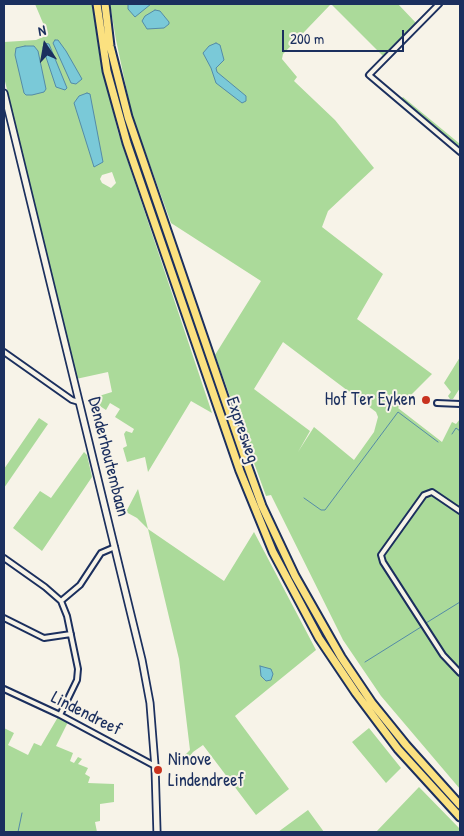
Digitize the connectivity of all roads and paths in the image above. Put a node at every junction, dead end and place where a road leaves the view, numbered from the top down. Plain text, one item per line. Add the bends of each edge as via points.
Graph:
1 (96, 4) edge
2 (105, 4) edge
3 (439, 4) edge
4 (4, 93) edge
5 (460, 152) edge
6 (4, 352) edge
7 (78, 402) junction
8 (437, 403) dead end
9 (460, 404) edge
10 (460, 512) edge
11 (115, 547) junction
12 (4, 558) edge
13 (61, 601) junction
14 (4, 618) edge
15 (71, 634) junction
16 (460, 673) edge
17 (4, 689) edge
18 (60, 715) junction
19 (155, 766) junction
20 (460, 805) edge
21 (460, 817) edge
22 (157, 832) edge

1 - 21 highway, Expresweg via 107,71 127,143 240,472 273,552 303,611 356,693 398,750
2 - 20 highway, Expresweg via 110,46 128,118 262,506 294,576 341,657 372,703
3 - 5 street via 370,75
4 - 7 street, Denderhoutembaan
6 - 7 street
7 - 11 street, Denderhoutembaan
8 - 9 street
10 - 16 street via 432,492 424,495 381,555 443,655
11 - 13 street via 101,553 80,585
11 - 19 street, Denderhoutembaan via 150,703
12 - 13 street
13 - 15 street
14 - 15 street via 44,638
15 - 18 street via 78,674
17 - 18 street, Lindendreef
18 - 19 street, Lindendreef
19 - 22 street, Denderhoutembaan

